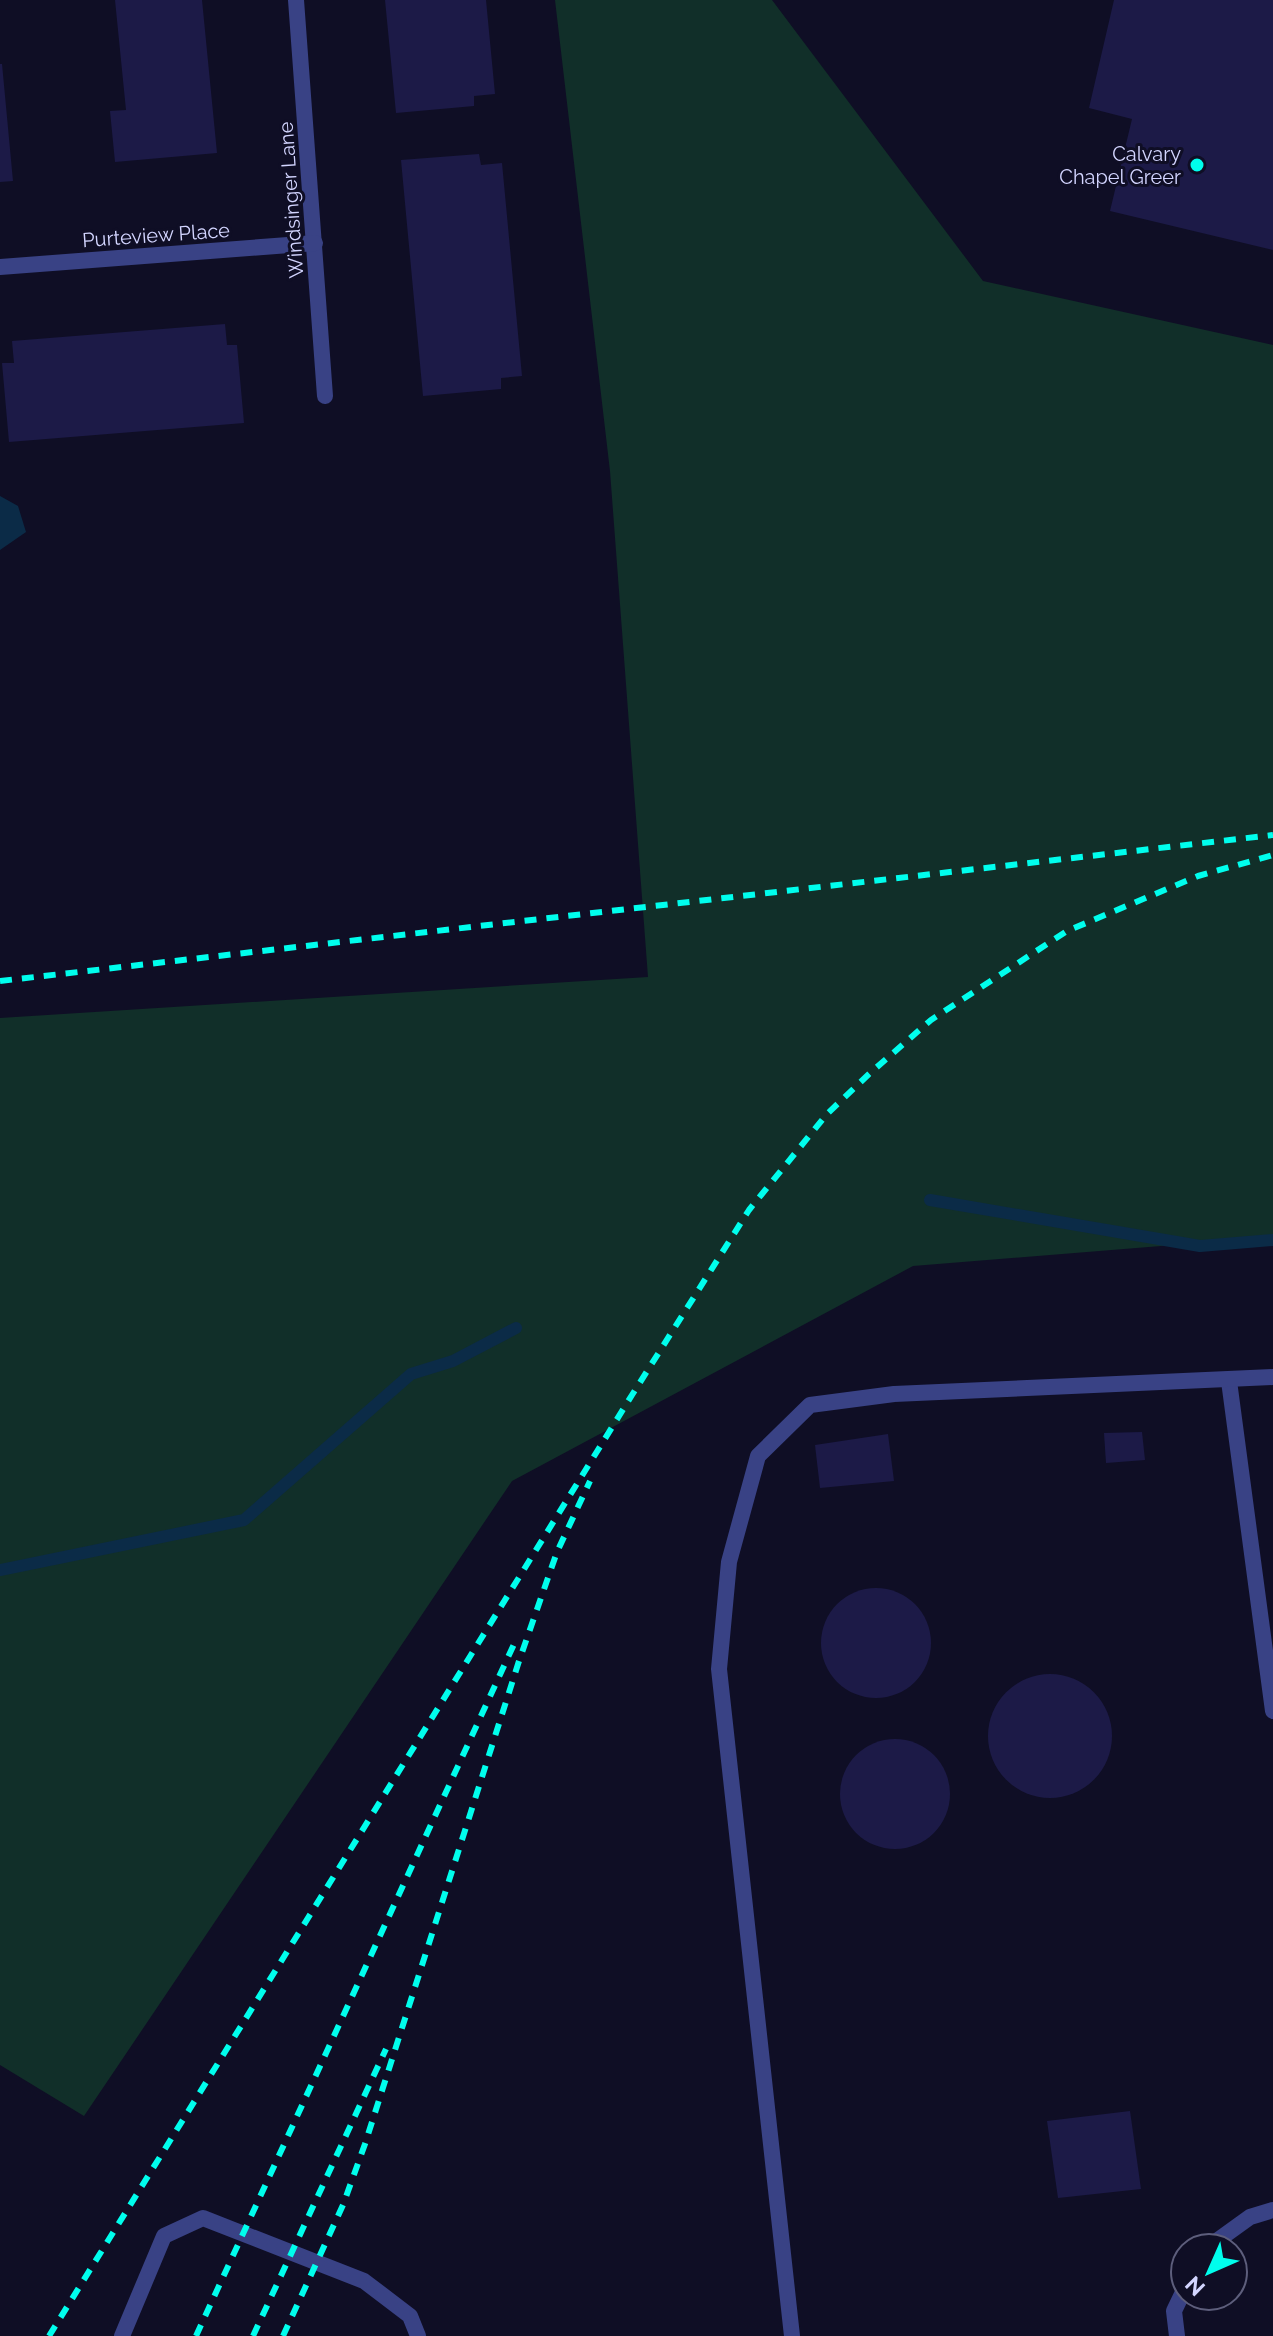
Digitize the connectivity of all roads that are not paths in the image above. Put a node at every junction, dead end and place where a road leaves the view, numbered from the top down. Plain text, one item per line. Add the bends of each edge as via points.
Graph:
1 (296, 0) edge
2 (315, 243) junction
3 (0, 267) edge
4 (325, 396) dead end
5 (1273, 1377) edge
6 (1229, 1381) junction
7 (1273, 1711) edge
8 (1273, 2210) edge
9 (1229, 2232) edge
10 (1174, 2312) edge
11 (122, 2336) edge
12 (418, 2336) edge
13 (792, 2336) edge
14 (1177, 2336) edge

1 - 2 street, Windsinger Lane
2 - 3 street, Purteview Place
2 - 4 street, Windsinger Lane
5 - 6 street
6 - 7 street
6 - 13 street via 894,1394 810,1405 758,1456 729,1562 719,1669
8 - 9 street via 1250,2217
10 - 14 street
11 - 12 street via 164,2236 203,2218 364,2281 410,2316

